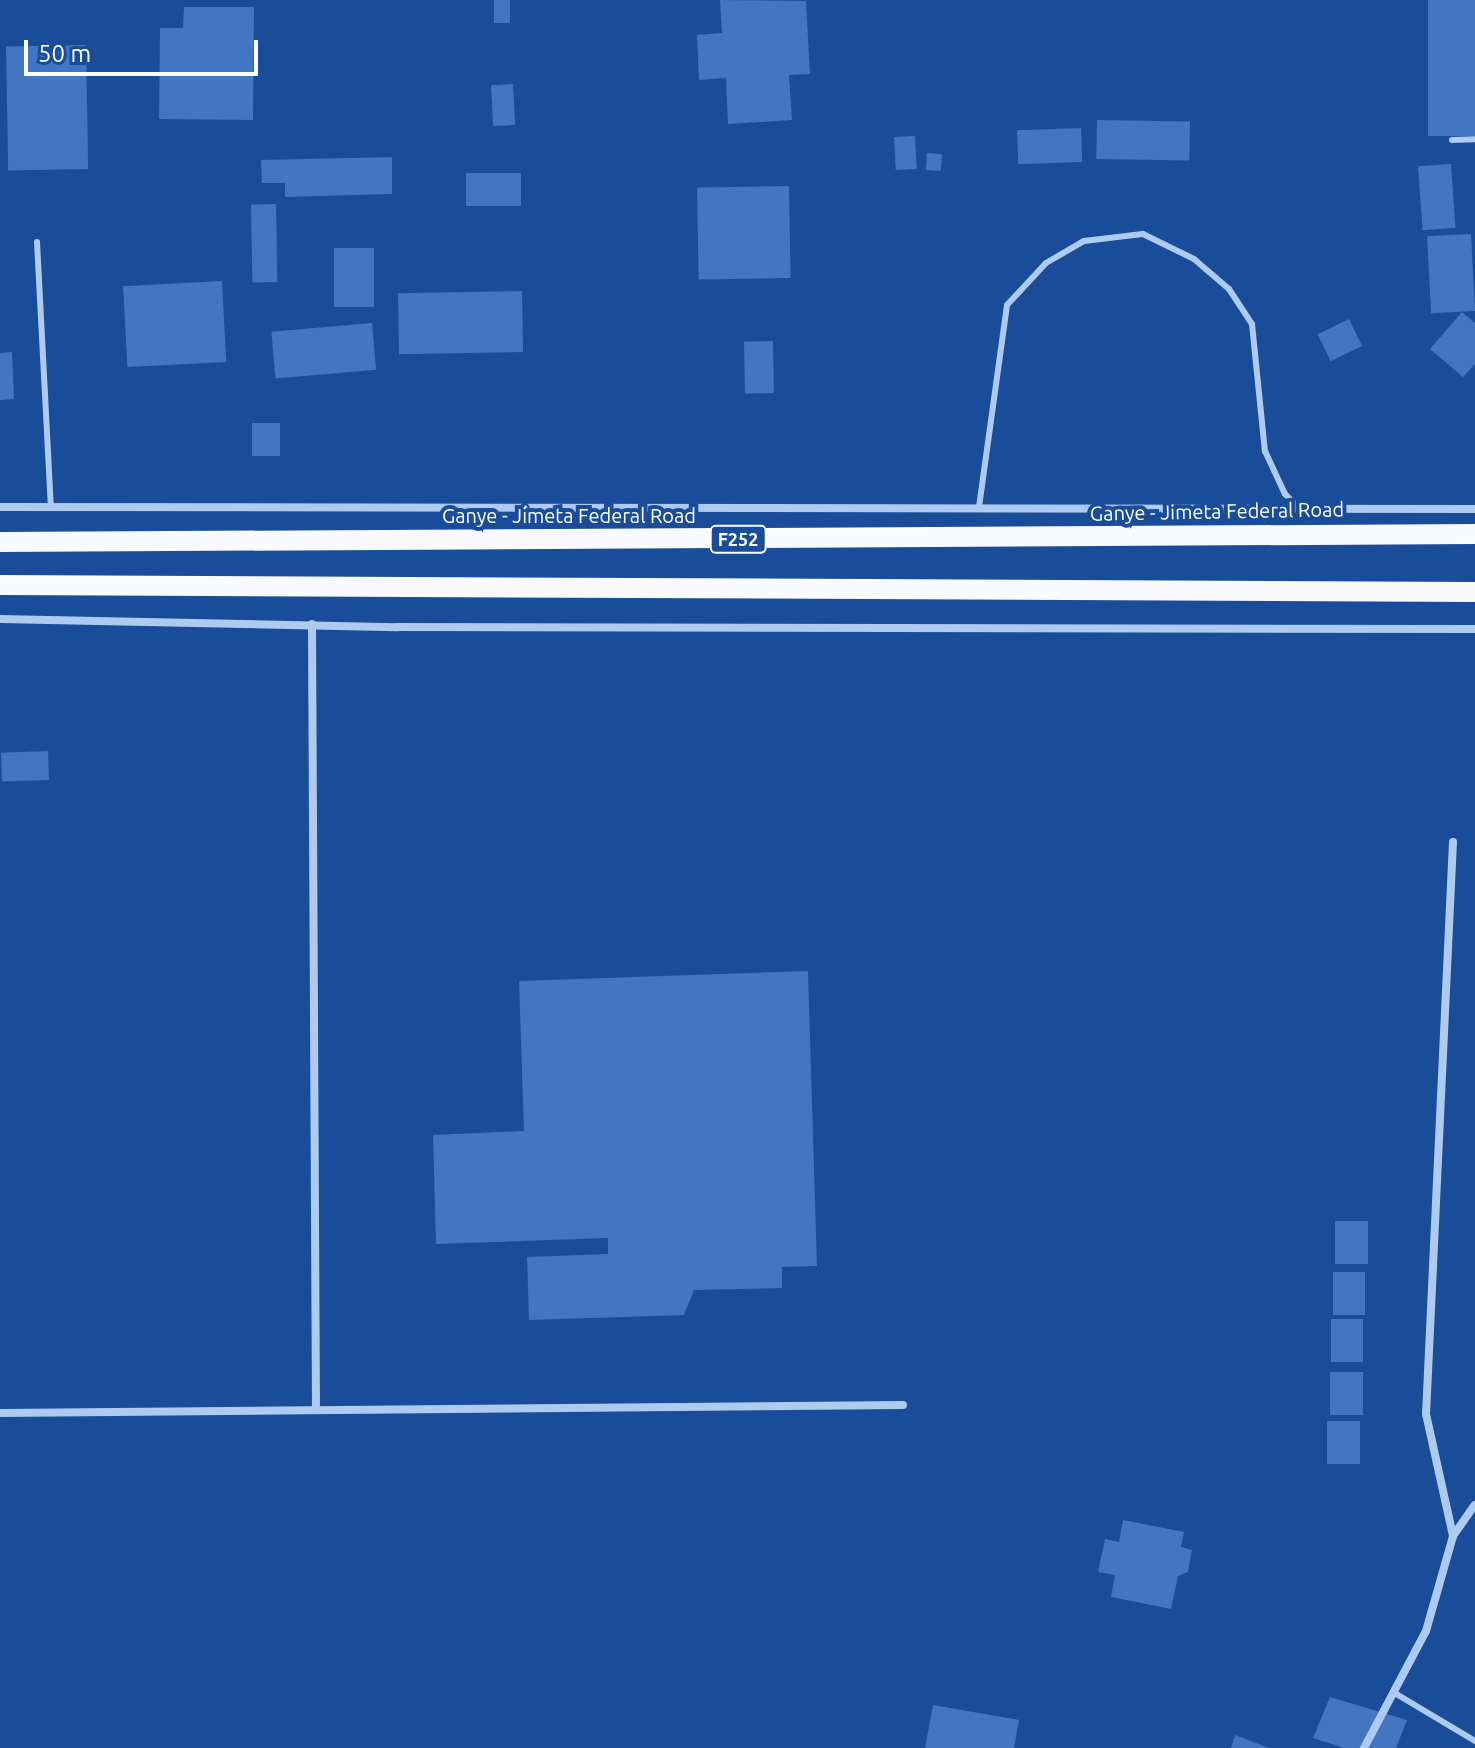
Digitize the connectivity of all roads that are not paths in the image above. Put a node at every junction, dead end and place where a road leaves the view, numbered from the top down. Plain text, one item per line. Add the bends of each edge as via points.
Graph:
1 (1475, 139) edge
2 (1452, 140) dead end
3 (37, 242) dead end
4 (0, 507) edge
5 (51, 507) junction
6 (979, 507) junction
7 (1298, 507) junction
8 (1475, 509) edge
9 (1475, 534) edge
10 (0, 542) edge
11 (0, 585) edge
12 (1475, 592) edge
13 (0, 619) edge
14 (312, 624) junction
15 (1475, 629) edge
16 (1453, 842) dead end
17 (903, 1405) dead end
18 (316, 1410) junction
19 (0, 1413) edge
20 (1475, 1505) edge
21 (1453, 1536) junction
22 (1393, 1692) junction
23 (1475, 1741) edge
24 (1364, 1748) edge

1 - 2 lane
3 - 5 lane
4 - 5 street
5 - 6 street
6 - 7 street
6 - 7 lane via 1007,305 1046,263 1084,241 1143,234 1194,259 1229,289 1252,324 1265,451 1285,494
7 - 8 street
9 - 10 main road, Ganye - Jimeta Federal Road / F252
11 - 12 main road
13 - 14 street
14 - 15 street
14 - 18 street
16 - 21 street via 1426,1414
17 - 18 street
18 - 19 street
20 - 21 street
21 - 22 street via 1426,1631
22 - 23 lane
22 - 24 street

